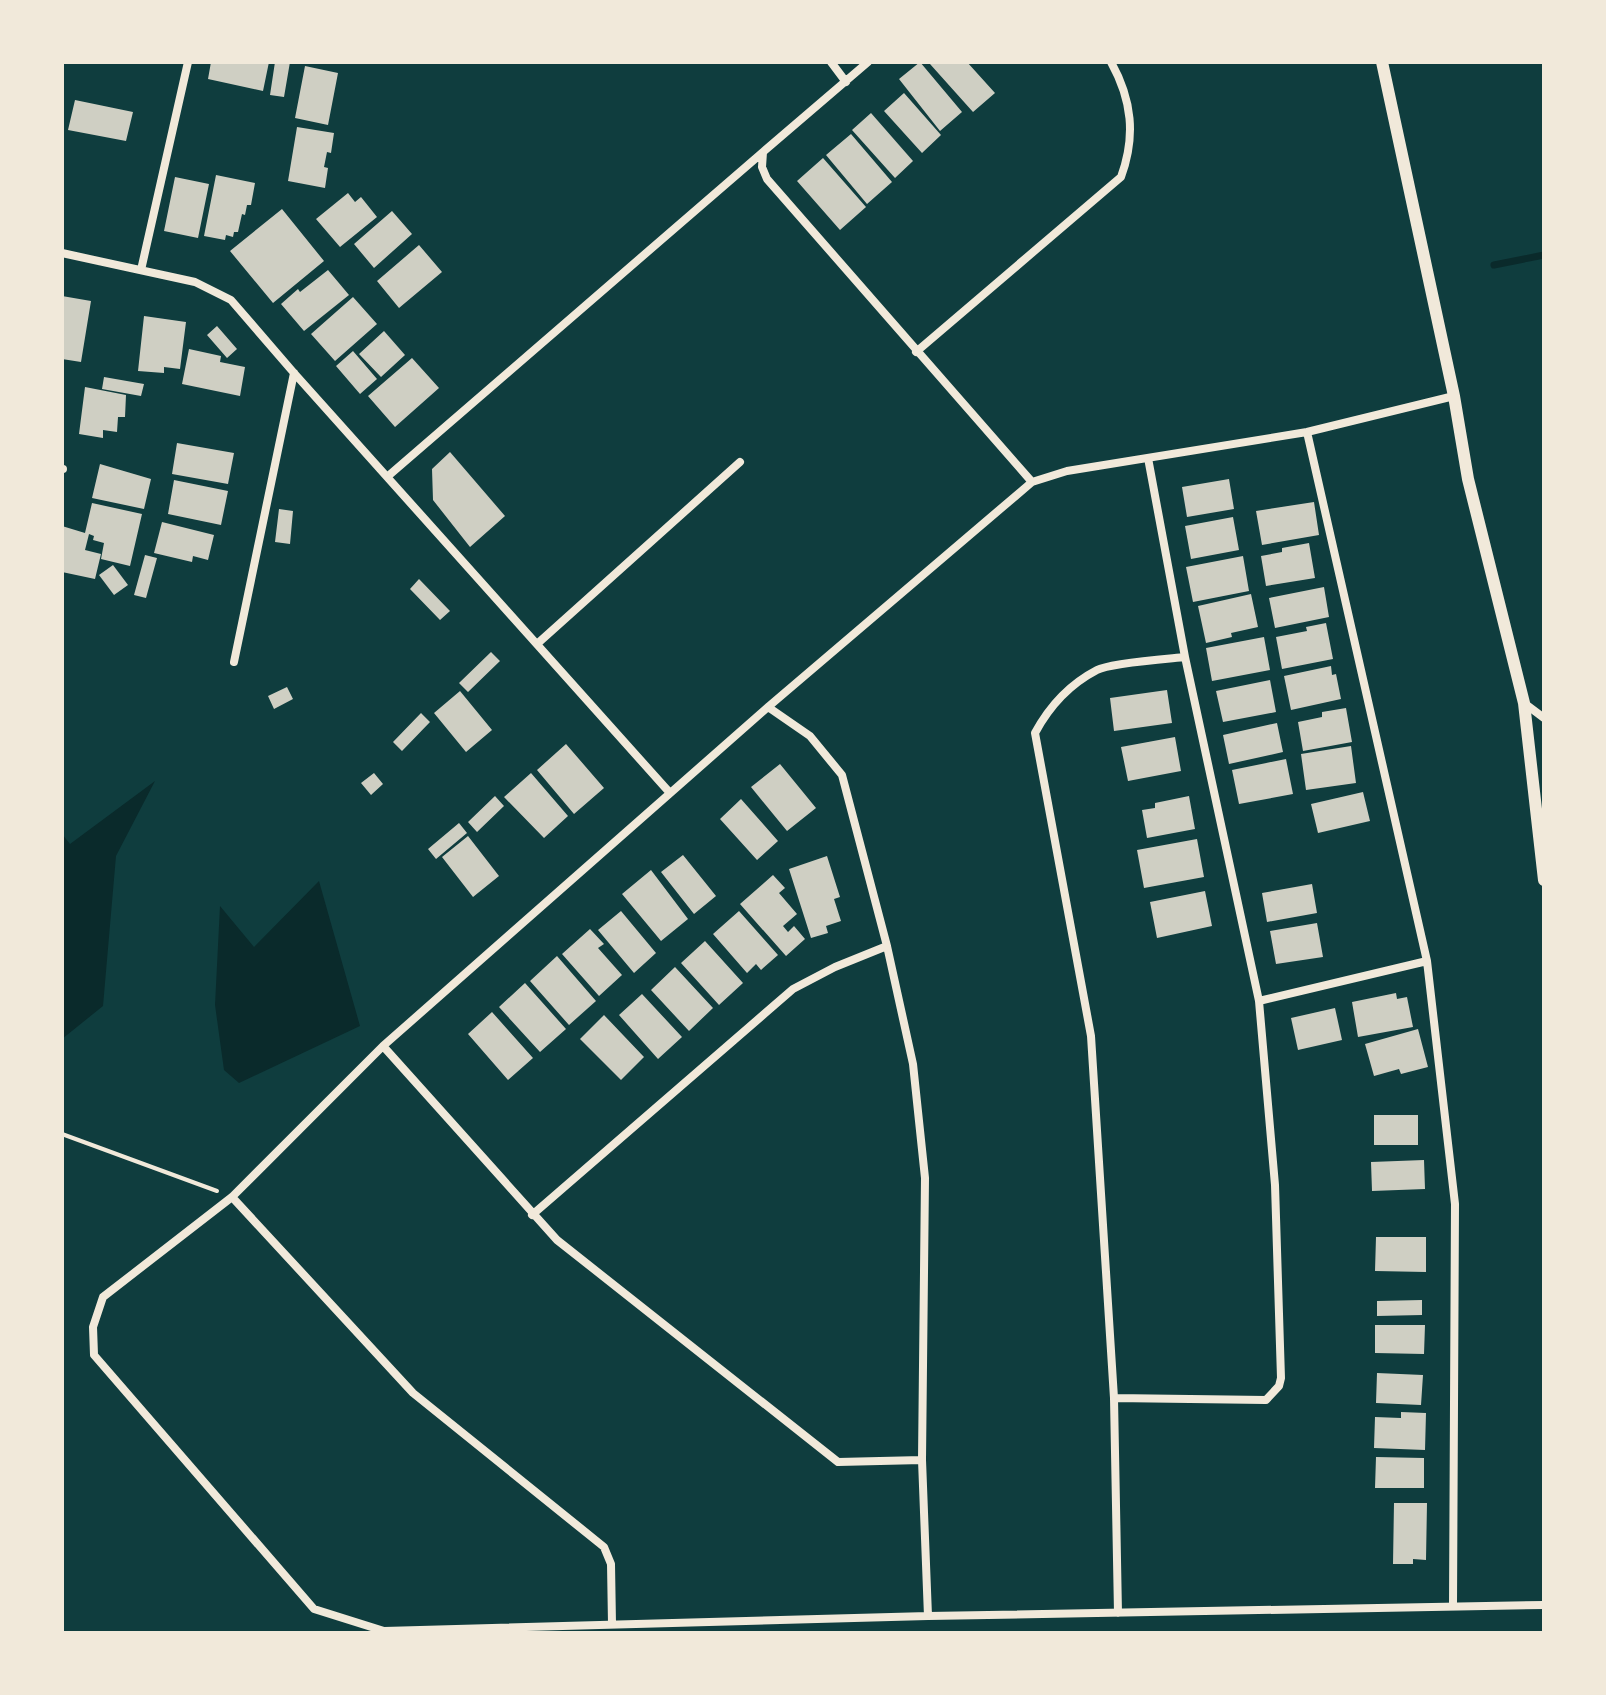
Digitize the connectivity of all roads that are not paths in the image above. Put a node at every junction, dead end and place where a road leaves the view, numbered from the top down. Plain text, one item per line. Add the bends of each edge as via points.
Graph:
1 (188, 62) edge
2 (831, 62) edge
3 (868, 62) edge
4 (1111, 62) edge
5 (1382, 62) edge
6 (846, 82) junction
7 (763, 152) junction
8 (62, 253) edge
9 (141, 270) junction
10 (916, 352) junction
11 (294, 373) junction
12 (1454, 396) junction
13 (1307, 432) junction
14 (1148, 458) junction
15 (740, 462) dead end
16 (387, 477) junction
17 (1032, 482) junction
18 (537, 644) junction
19 (1185, 657) junction
20 (234, 662) dead end
21 (1524, 703) junction
22 (768, 707) junction
23 (1544, 718) edge
24 (670, 793) junction
25 (1544, 880) edge
26 (887, 946) junction
27 (1427, 961) junction
28 (1259, 1001) junction
29 (383, 1046) junction
30 (232, 1197) junction
31 (532, 1215) junction
32 (1114, 1398) junction
33 (922, 1460) junction
34 (1453, 1605) junction
35 (1544, 1605) edge
36 (1118, 1613) junction
37 (928, 1616) junction
38 (612, 1624) junction
39 (465, 1631) edge

1 - 9 street
2 - 6 street
3 - 6 street
4 - 10 street via 1121,80 1132,130 1121,177
5 - 12 street
6 - 7 street
7 - 10 street via 767,179
7 - 16 street
8 - 9 street
9 - 11 street via 195,282 231,300
10 - 17 street
11 - 16 street
11 - 20 street
12 - 13 street
12 - 21 street via 1468,479
13 - 14 street
13 - 27 street
14 - 17 street
14 - 19 street
15 - 18 street
16 - 18 street
17 - 22 street
18 - 24 street
19 - 28 street
19 - 32 street via 1099,669 1059,698 1035,733 1091,1036
21 - 23 street
21 - 25 street
22 - 24 street
22 - 26 street via 810,736 842,775
24 - 29 street
26 - 31 street via 793,989
26 - 33 street via 913,1064 925,1178
27 - 28 street
27 - 34 street via 1455,1204
28 - 32 street via 1275,1185 1279,1386 1266,1400
29 - 30 street
29 - 31 street
30 - 38 street via 413,1393 604,1547 611,1564
30 - 39 street via 103,1297 93,1327 94,1355 314,1609 384,1631
31 - 33 street via 838,1462
32 - 36 street
33 - 37 street
34 - 35 street
34 - 36 street
36 - 37 street
37 - 38 street
38 - 39 street

